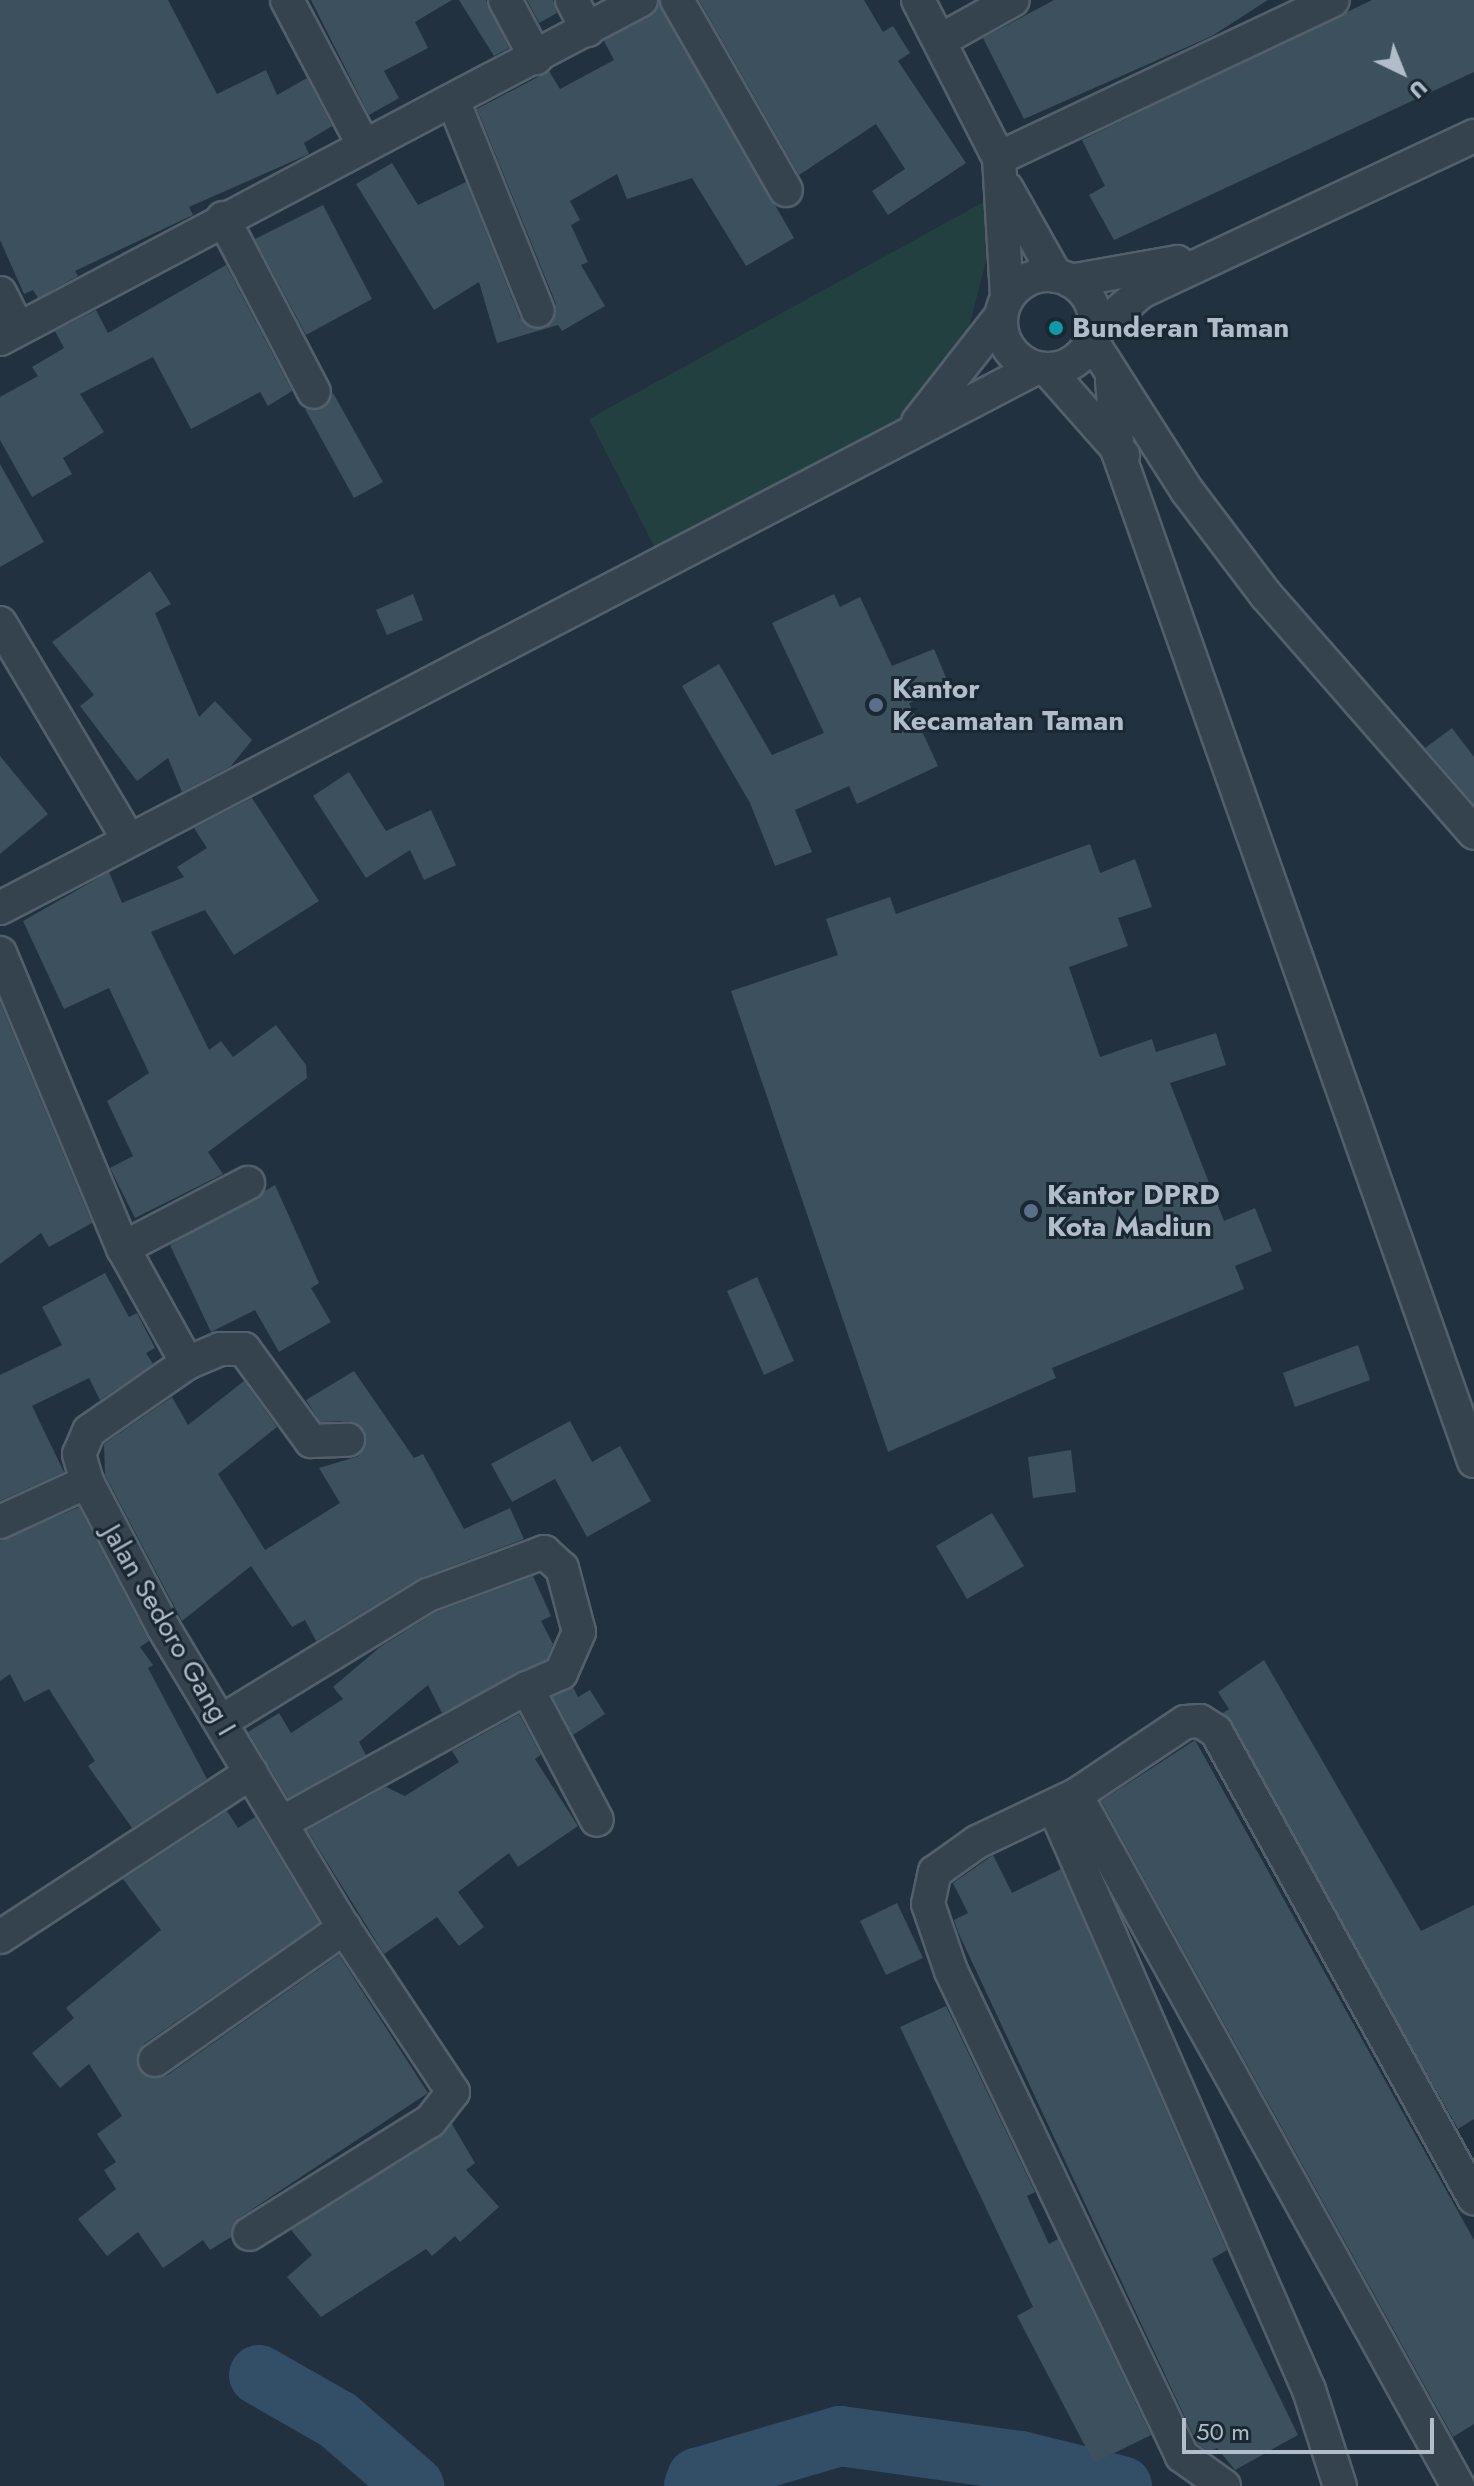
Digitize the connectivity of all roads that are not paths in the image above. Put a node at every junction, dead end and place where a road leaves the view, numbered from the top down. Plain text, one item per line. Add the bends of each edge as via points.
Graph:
1 (287, 0) edge
2 (505, 0) edge
3 (572, 0) edge
4 (641, 0) edge
5 (677, 0) edge
6 (918, 0) edge
7 (1013, 0) edge
8 (1333, 0) edge
9 (587, 30) junction
10 (941, 40) junction
11 (536, 58) junction
12 (453, 100) junction
13 (1474, 136) edge
14 (362, 142) junction
15 (1001, 170) junction
16 (786, 190) dead end
17 (223, 218) junction
18 (1219, 254) junction
19 (1063, 278) junction
20 (0, 293) edge
21 (1004, 308) junction
22 (538, 311) dead end
23 (9, 334) edge
24 (1092, 336) junction
25 (1042, 369) junction
26 (1112, 381) junction
27 (314, 392) dead end
28 (911, 431) junction
29 (1118, 452) junction
30 (1188, 492) junction
31 (0, 623) edge
32 (1474, 833) edge
33 (129, 840) junction
34 (0, 908) edge
35 (0, 953) edge
36 (248, 1183) dead end
37 (123, 1248) junction
38 (187, 1363) junction
39 (348, 1440) dead end
40 (1474, 1461) edge
41 (87, 1482) junction
42 (0, 1522) edge
43 (527, 1688) junction
44 (222, 1721) junction
45 (251, 1773) junction
46 (1065, 1801) junction
47 (597, 1820) dead end
48 (283, 1822) junction
49 (344, 1928) junction
50 (0, 1937) edge
51 (155, 2060) dead end
52 (1474, 2198) edge
53 (249, 2234) dead end
54 (1224, 2486) edge
55 (1340, 2486) edge
56 (1458, 2486) edge

1 - 14 street
2 - 11 street
3 - 9 street
4 - 9 street
5 - 16 street
6 - 10 street
7 - 10 street
8 - 15 street
9 - 11 street
10 - 15 street
11 - 12 street
12 - 14 street
12 - 22 street
13 - 18 street
14 - 17 street
15 - 19 street
15 - 21 street
17 - 23 street
17 - 27 street
18 - 19 street
18 - 24 street via 1141,292
19 - 21 street via 1028,279
19 - 24 street via 1091,303
20 - 23 street
21 - 25 street via 1009,349
21 - 28 street
24 - 25 street via 1074,361
24 - 26 street
25 - 28 street
25 - 29 street
26 - 29 street
26 - 30 street
28 - 33 street
29 - 30 street
29 - 40 street
30 - 32 street via 1334,680
31 - 33 street
33 - 34 street
35 - 37 street
36 - 37 street
37 - 38 street
38 - 39 street, Jalan Sedoro Gang I via 220,1349 244,1349 311,1441
38 - 41 street, Jalan Sedoro Gang I via 89,1431 79,1454
41 - 42 street
41 - 44 street, Jalan Sedoro Gang I via 114,1541
43 - 44 street via 561,1673 579,1632 562,1568 544,1552 428,1595
43 - 47 street
43 - 48 street
44 - 45 street, Jalan Sedoro Gang I
45 - 48 street, Jalan Sedoro Gang I
45 - 50 street
46 - 52 street via 1185,1722 1216,1731
46 - 54 street via 977,1842 935,1872 928,1904 951,1971 1182,2456
46 - 55 street via 1309,2390
46 - 56 street
48 - 49 street, Jalan Sedoro Gang I
49 - 51 street
49 - 53 street, Jalan Sedoro Gang I via 444,2069 451,2103

